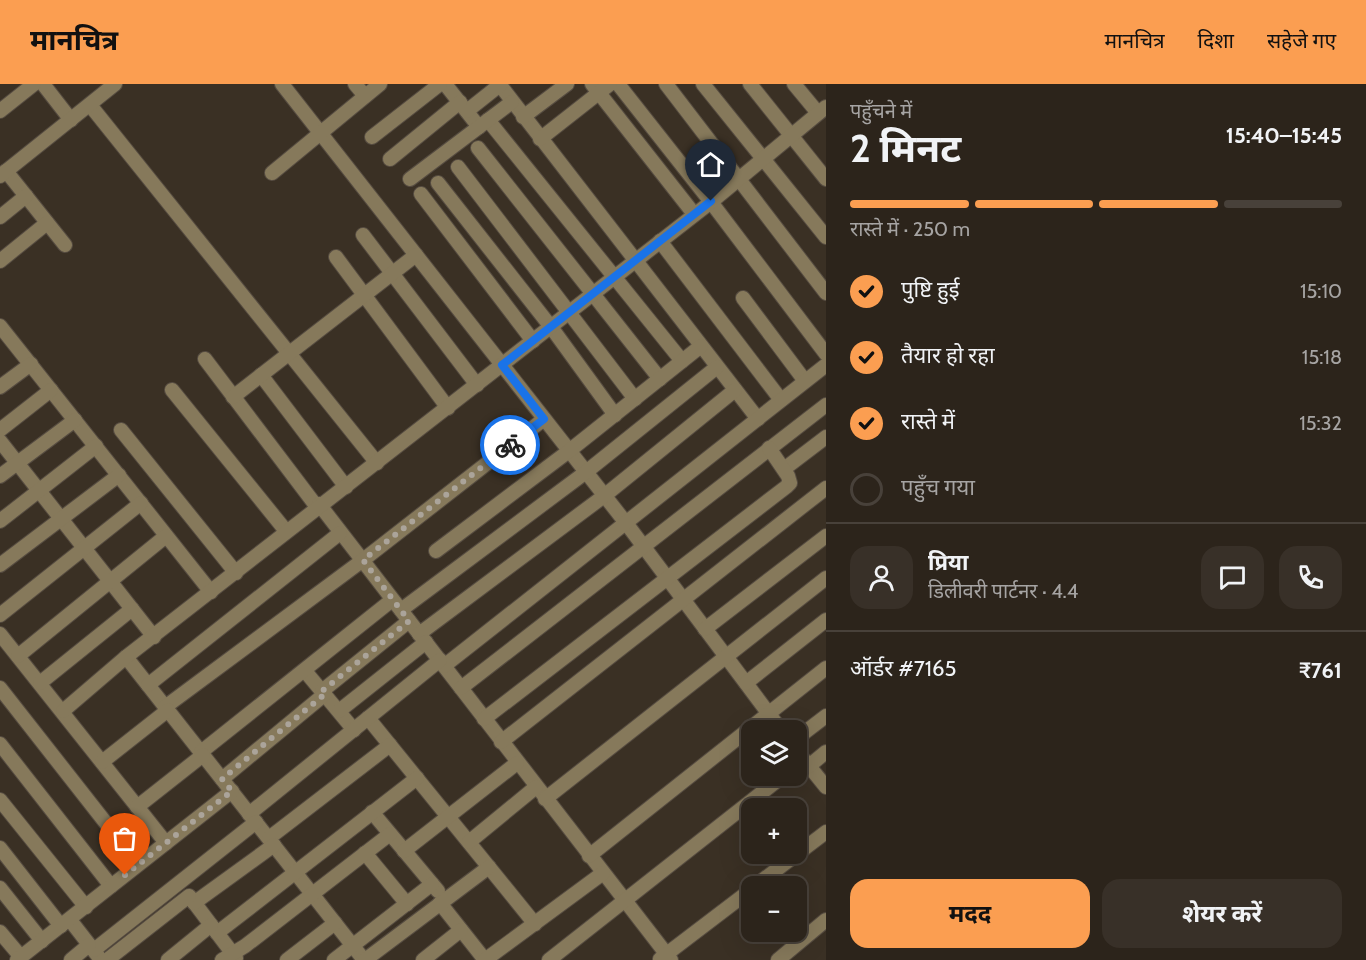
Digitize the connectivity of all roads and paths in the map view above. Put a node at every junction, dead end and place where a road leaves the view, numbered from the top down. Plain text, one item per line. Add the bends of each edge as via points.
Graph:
1 (34, 84) edge
2 (43, 84) edge
3 (115, 84) edge
4 (282, 84) edge
5 (355, 84) edge
6 (380, 84) edge
7 (440, 84) edge
8 (445, 84) edge
9 (567, 84) edge
10 (618, 84) edge
11 (666, 84) edge
12 (704, 84) edge
13 (750, 84) edge
14 (794, 84) edge
15 (501, 85) edge
16 (600, 87) edge
17 (365, 96) junction
18 (512, 102) junction
19 (90, 105) junction
20 (464, 106) junction
21 (0, 111) edge
22 (823, 112) edge
23 (523, 117) junction
24 (71, 120) junction
25 (484, 123) junction
26 (322, 132) junction
27 (791, 135) junction
28 (372, 137) dead end
29 (540, 140) junction
30 (478, 148) dead end
31 (390, 159) dead end
32 (761, 159) junction
33 (458, 167) dead end
34 (3, 173) edge
35 (272, 173) dead end
36 (738, 177) junction
37 (410, 179) dead end
38 (826, 179) edge
39 (438, 183) dead end
40 (421, 194) dead end
41 (26, 196) junction
42 (711, 201) junction
43 (694, 214) junction
44 (0, 217) edge
45 (48, 223) junction
46 (363, 236) dead end
47 (826, 237) edge
48 (660, 241) junction
49 (65, 245) dead end
50 (416, 255) junction
51 (336, 257) dead end
52 (0, 261) edge
53 (636, 261) junction
54 (393, 273) junction
55 (616, 276) junction
56 (826, 293) edge
57 (592, 295) junction
58 (365, 296) junction
59 (743, 298) dead end
60 (570, 312) junction
61 (0, 326) edge
62 (551, 327) junction
63 (533, 341) junction
64 (5, 343) edge
65 (701, 346) junction
66 (291, 353) junction
67 (826, 354) edge
68 (204, 359) dead end
69 (682, 361) junction
70 (31, 364) junction
71 (826, 364) edge
72 (502, 365) junction
73 (717, 367) junction
74 (261, 375) junction
75 (660, 379) junction
76 (805, 381) junction
77 (477, 385) junction
78 (0, 387) edge
79 (51, 390) junction
80 (172, 390) dead end
81 (735, 390) junction
82 (233, 397) junction
83 (635, 399) junction
84 (781, 400) junction
85 (826, 405) edge
86 (448, 408) junction
87 (615, 415) junction
88 (544, 419) junction
89 (758, 419) junction
90 (75, 420) junction
91 (0, 430) edge
92 (121, 430) dead end
93 (826, 437) edge
94 (0, 441) edge
95 (96, 446) junction
96 (770, 448) junction
97 (569, 451) junction
98 (17, 463) junction
99 (377, 463) junction
100 (784, 469) junction
101 (586, 472) junction
102 (119, 475) junction
103 (0, 476) edge
104 (346, 487) junction
105 (826, 488) edge
106 (39, 491) junction
107 (604, 496) junction
108 (141, 503) junction
109 (318, 506) junction
110 (61, 519) junction
111 (0, 521) edge
112 (626, 523) junction
113 (286, 531) junction
114 (340, 533) junction
115 (166, 536) junction
116 (823, 544) edge
117 (644, 546) junction
118 (84, 548) junction
119 (436, 552) dead end
120 (363, 560) junction
121 (0, 565) edge
122 (236, 573) junction
123 (667, 578) junction
124 (826, 578) edge
125 (109, 582) junction
126 (211, 592) junction
127 (682, 598) junction
128 (132, 609) junction
129 (401, 611) junction
130 (0, 615) edge
131 (826, 620) edge
132 (705, 629) junction
133 (0, 634) edge
134 (154, 637) junction
135 (422, 638) junction
136 (18, 656) junction
137 (126, 657) junction
138 (726, 657) junction
139 (442, 663) junction
140 (826, 668) edge
141 (305, 670) junction
142 (40, 683) junction
143 (746, 683) junction
144 (148, 685) junction
145 (0, 688) edge
146 (461, 688) junction
147 (324, 693) junction
148 (167, 709) junction
149 (63, 711) junction
150 (339, 711) junction
151 (769, 714) junction
152 (826, 716) edge
153 (368, 718) junction
154 (484, 719) junction
155 (774, 720) edge
156 (354, 730) junction
157 (807, 731) edge
158 (501, 742) junction
159 (0, 744) edge
160 (390, 745) junction
161 (826, 752) edge
162 (202, 754) junction
163 (807, 758) edge
164 (102, 762) junction
165 (517, 763) junction
166 (807, 766) edge
167 (417, 778) junction
168 (222, 779) junction
169 (770, 786) edge
170 (536, 787) junction
171 (826, 787) edge
172 (232, 791) junction
173 (545, 799) junction
174 (0, 800) edge
175 (137, 807) junction
176 (372, 812) junction
177 (448, 817) junction
178 (253, 818) junction
179 (826, 832) edge
180 (390, 834) junction
181 (271, 842) junction
182 (469, 842) junction
183 (166, 843) junction
184 (0, 848) edge
185 (404, 851) junction
186 (365, 853) junction
187 (589, 856) junction
188 (138, 864) junction
189 (489, 867) junction
190 (295, 872) junction
191 (603, 873) junction
192 (768, 876) edge
193 (179, 883) junction
194 (432, 884) junction
195 (111, 886) junction
196 (0, 888) edge
197 (312, 893) junction
198 (741, 898) edge
199 (192, 899) junction
200 (625, 901) junction
201 (442, 902) junction
202 (407, 904) junction
203 (86, 907) junction
204 (826, 920) edge
205 (65, 923) junction
206 (335, 923) junction
207 (535, 924) junction
208 (214, 929) junction
209 (461, 930) junction
210 (0, 932) edge
211 (42, 941) junction
212 (353, 946) junction
213 (95, 952) edge
214 (230, 957) edge
215 (666, 958) edge
216 (19, 959) edge
217 (71, 960) edge
218 (107, 960) edge
219 (168, 960) edge
220 (287, 960) edge
221 (334, 960) edge
222 (364, 960) edge
223 (423, 960) edge
224 (485, 960) edge
225 (549, 960) edge
226 (778, 960) edge

1 - 21 street
2 - 24 street
3 - 19 street
4 - 26 street
5 - 17 street
6 - 17 street
7 - 28 street
8 - 20 street
9 - 23 street
10 - 42 street
11 - 36 street
12 - 32 street
13 - 27 street
14 - 22 street
15 - 18 street
15 - 20 street
16 - 29 street
16 - 43 street
17 - 26 street
18 - 23 street
18 - 25 street
19 - 24 street
19 - 66 street
20 - 25 street
20 - 31 street
22 - 27 street
23 - 29 street
24 - 34 street
25 - 37 street
25 - 55 street
26 - 35 street
26 - 50 street
27 - 32 street
27 - 38 street
29 - 53 street
30 - 57 street
32 - 36 street
32 - 47 street
33 - 60 street
34 - 41 street
36 - 42 street
36 - 56 street
39 - 62 street
40 - 63 street
41 - 44 street
41 - 45 street
42 - 43 street
42 - 67 street
43 - 48 street
45 - 49 street
45 - 52 street
46 - 54 street
48 - 53 street
48 - 84 street
50 - 54 street
50 - 72 street
51 - 58 street
53 - 55 street
53 - 65 street
54 - 58 street
54 - 77 street
55 - 57 street
55 - 69 street
57 - 60 street
57 - 75 street
58 - 66 street
58 - 86 street
59 - 76 street
60 - 62 street
60 - 83 street
61 - 64 street
62 - 63 street
62 - 87 street
63 - 72 street
64 - 70 street
65 - 69 street
65 - 73 street
66 - 74 street
66 - 99 street
68 - 82 street
69 - 75 street
70 - 78 street
70 - 79 street
71 - 76 street
72 - 77 street
72 - 88 street
73 - 81 street
73 - 101 street
74 - 82 street
74 - 104 street
75 - 83 street
76 - 84 street
77 - 86 street
79 - 90 street
79 - 91 street
80 - 113 street
81 - 89 street
81 - 107 street
82 - 109 street
83 - 87 street
84 - 89 street
85 - 96 street
86 - 99 street
87 - 97 street
88 - 97 street
88 - 120 street
89 - 112 street
90 - 95 street
90 - 98 street
92 - 122 street
93 - 100 street
94 - 98 street
95 - 102 street
95 - 106 street
96 - 100 street
96 - 117 street
97 - 101 street
97 - 119 street
98 - 103 street
98 - 106 street
99 - 104 street
100 - 123 street via 790,480 786,487
101 - 107 street
101 - 129 street
102 - 108 street
102 - 110 street
104 - 109 street
105 - 127 street
106 - 110 street
106 - 111 street
107 - 112 street
107 - 135 street
108 - 115 street
108 - 118 street
109 - 113 street
109 - 114 street
110 - 118 street
110 - 121 street
112 - 117 street
112 - 139 street
113 - 122 street
114 - 120 street
114 - 144 street
115 - 125 street
115 - 126 street
116 - 132 street
117 - 123 street
117 - 146 street
118 - 125 street
118 - 130 street
120 - 129 street
120 - 148 street
122 - 126 street
123 - 127 street
123 - 154 street
124 - 138 street
125 - 128 street
125 - 136 street
126 - 134 street
127 - 132 street
127 - 158 street
128 - 134 street
128 - 142 street
129 - 135 street
129 - 141 street
129 - 147 street
131 - 143 street
132 - 138 street
133 - 136 street
134 - 137 street
135 - 139 street
135 - 150 street
136 - 142 street
137 - 144 street
137 - 149 street
138 - 143 street
138 - 173 street
139 - 146 street
139 - 153 street
140 - 151 street
141 - 147 street
141 - 162 street
142 - 149 street
143 - 151 street
144 - 148 street
145 - 188 street
146 - 154 street
147 - 150 street
147 - 168 street
148 - 162 street
148 - 164 street
149 - 164 street
150 - 156 street
151 - 155 street
151 - 187 street
152 - 157 street
153 - 156 street
153 - 160 street
154 - 158 street
156 - 178 street
158 - 165 street
159 - 195 street
160 - 167 street
160 - 181 street
161 - 163 street
162 - 168 street
162 - 175 street
164 - 175 street
165 - 170 street
165 - 177 street
166 - 171 street
167 - 176 street
167 - 177 street
168 - 172 street
169 - 200 street
170 - 173 street
170 - 182 street
172 - 178 street
172 - 183 street
173 - 187 street
174 - 203 street
175 - 183 street
176 - 180 street
176 - 190 street
177 - 182 street
177 - 185 street
178 - 181 street
178 - 193 street
179 - 192 street
180 - 185 street
180 - 186 street
181 - 190 street
181 - 199 street
182 - 189 street
183 - 188 street
184 - 205 street
185 - 194 street
186 - 197 street
186 - 202 street
187 - 191 street
188 - 195 street
189 - 201 street
189 - 207 street
190 - 197 street
190 - 208 street
191 - 200 street
191 - 207 street
193 - 199 street
193 - 213 street
194 - 201 street
194 - 202 street
195 - 203 street
196 - 211 street
197 - 206 street
197 - 214 street
198 - 215 street
199 - 208 street
199 - 218 street
200 - 215 street
200 - 225 street
201 - 209 street
201 - 222 street
202 - 212 street
203 - 205 street
204 - 226 street
205 - 211 street
205 - 213 street
206 - 212 street
206 - 220 street
207 - 224 street
208 - 214 street
208 - 219 street
209 - 223 street
209 - 224 street
210 - 216 street
211 - 216 street
212 - 221 street
212 - 222 street
213 - 217 street

